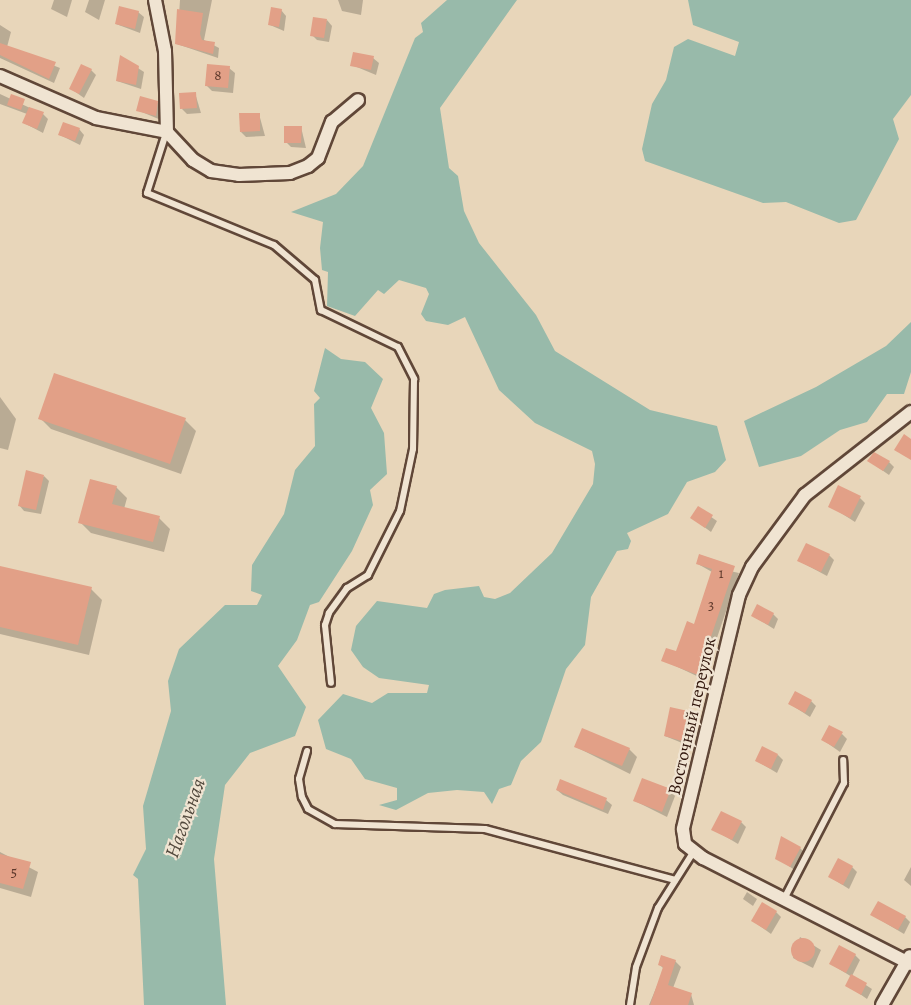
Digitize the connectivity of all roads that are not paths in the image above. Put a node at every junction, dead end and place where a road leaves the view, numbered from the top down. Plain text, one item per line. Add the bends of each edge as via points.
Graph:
1 (155, 0) edge
2 (0, 76) edge
3 (358, 100) dead end
4 (167, 132) junction
5 (911, 412) edge
6 (331, 682) dead end
7 (307, 751) dead end
8 (843, 760) dead end
9 (694, 851) junction
10 (675, 880) junction
11 (784, 898) junction
12 (910, 960) edge
13 (630, 1005) edge
14 (882, 1005) edge

1 - 4 street via 165,51 171,117
2 - 4 street via 96,118
3 - 4 street via 332,122 318,158 290,173 211,171 192,160
4 - 6 lane via 147,193 274,244 315,280 321,310 398,347 414,379 413,449 400,511 368,575 348,588 329,613
5 - 9 street, Восточный переулок via 805,495 752,567 739,596 683,829 684,844
7 - 10 lane via 299,779 302,797 308,809 335,824 484,829
8 - 11 lane via 844,783
9 - 10 lane
9 - 11 street
10 - 13 lane via 636,967
11 - 12 street
12 - 14 street

